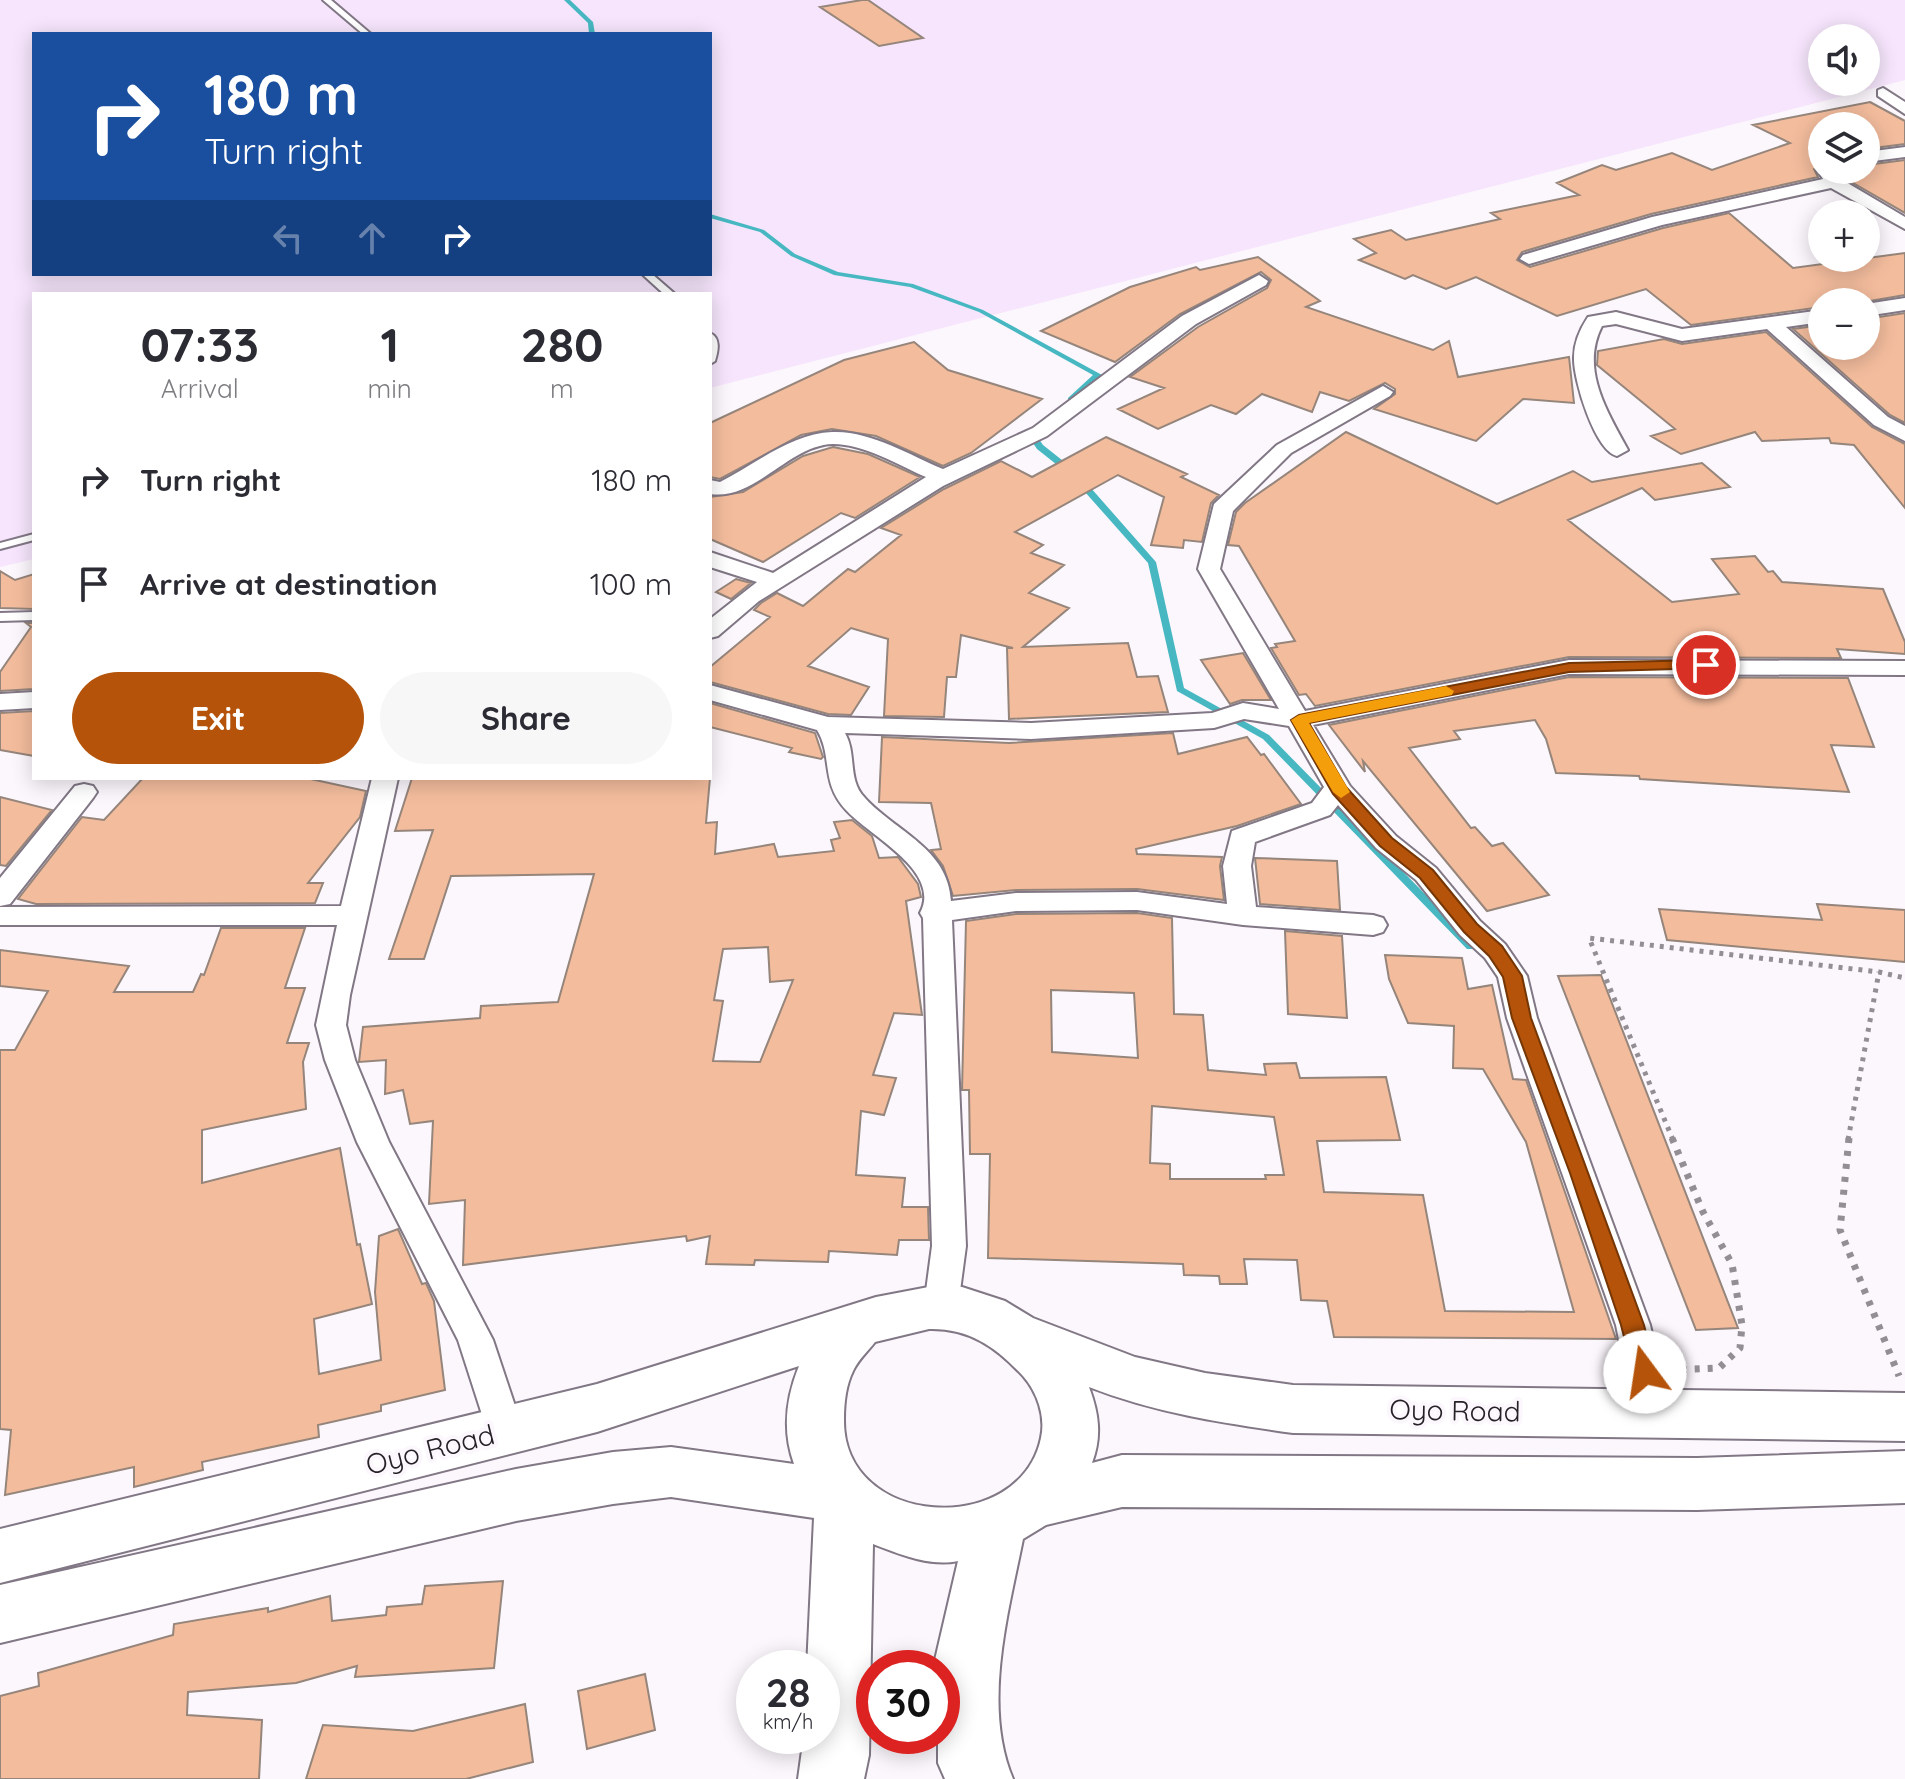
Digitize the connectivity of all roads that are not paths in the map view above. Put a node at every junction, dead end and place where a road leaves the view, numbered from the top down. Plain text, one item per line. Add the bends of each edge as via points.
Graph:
1 (327, 0) edge
2 (365, 32) edge
3 (1883, 93) dead end
4 (1905, 109) edge
5 (1905, 152) edge
6 (1880, 155) edge
7 (1808, 182) edge
8 (1842, 184) edge
9 (1905, 224) edge
10 (1529, 259) dead end
11 (649, 276) edge
12 (1259, 281) dead end
13 (668, 292) edge
14 (1905, 304) edge
15 (1880, 308) edge
16 (1808, 318) edge
17 (1771, 323) junction
18 (1383, 392) dead end
19 (1905, 435) edge
20 (1617, 450) dead end
21 (943, 477) junction
22 (712, 487) edge
23 (32, 538) edge
24 (0, 546) edge
25 (712, 560) edge
26 (775, 581) junction
27 (32, 616) edge
28 (0, 617) edge
29 (712, 629) edge
30 (1905, 668) edge
31 (712, 693) edge
32 (32, 700) edge
33 (0, 702) edge
34 (1299, 720) junction
35 (827, 725) junction
36 (385, 780) edge
37 (84, 792) dead end
38 (1331, 798) junction
39 (0, 897) edge
40 (934, 913) junction
41 (352, 915) junction
42 (0, 916) edge
43 (1243, 916) junction
44 (1373, 925) dead end
45 (941, 1306) junction
46 (856, 1325) junction
47 (1017, 1335) junction
48 (1649, 1393) junction
49 (1905, 1417) edge
50 (505, 1430) junction
51 (1905, 1477) edge
52 (844, 1497) junction
53 (1016, 1514) junction
54 (0, 1556) edge
55 (0, 1614) edge
56 (831, 1779) edge
57 (980, 1779) edge

1 - 2 lane
3 - 4 street
5 - 6 street
7 - 10 street
8 - 9 street
11 - 13 lane
12 - 21 street via 1189,320 1033,435
14 - 15 street
16 - 17 street
17 - 19 street via 1881,421
17 - 20 street via 1682,335 1616,318 1595,321 1581,351 1584,375
18 - 34 street via 1284,449 1222,509 1209,569
21 - 22 street via 829,438 722,489
21 - 26 street
23 - 24 lane
25 - 26 street
26 - 29 street
27 - 28 lane
30 - 34 street via 1583,666
31 - 35 street
32 - 33 street
34 - 35 street via 1243,711 1214,720 1031,731
34 - 38 street
35 - 40 street via 835,738 841,783 855,804 913,851 936,882
36 - 41 street
37 - 39 street
38 - 43 street via 1242,837 1237,866
38 - 48 street via 1426,874 1512,976 1522,1018 1633,1325
40 - 43 street via 1016,902 1137,901
40 - 45 street via 949,1246
41 - 42 street
41 - 50 street via 331,1025 340,1060 373,1142 475,1340
43 - 44 street
45 - 46 highway
45 - 47 highway via 974,1313
46 - 50 highway, Oyo Road via 597,1408
46 - 52 highway via 825,1367 813,1413 818,1458
47 - 48 highway, Oyo Road via 1130,1379 1279,1407
47 - 53 highway via 1047,1361 1066,1394 1071,1432 1060,1469
48 - 49 highway, Oyo Road
50 - 54 highway, Oyo Road
51 - 53 highway via 1697,1484 1122,1481
52 - 53 highway via 888,1526 942,1536
52 - 55 highway via 671,1472 613,1478 516,1495
52 - 56 highway
53 - 57 highway via 967,1660 971,1763

